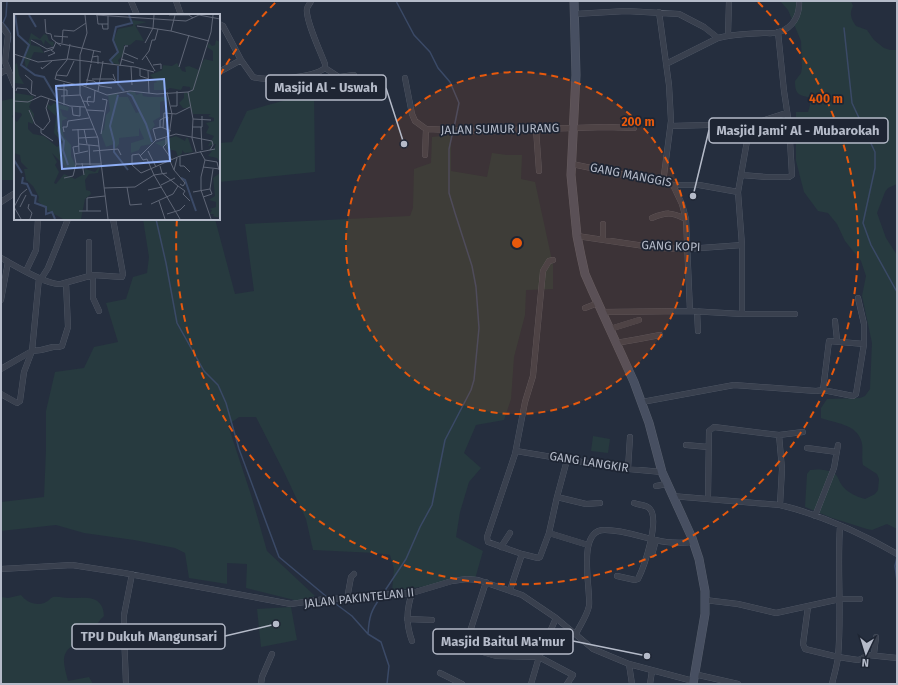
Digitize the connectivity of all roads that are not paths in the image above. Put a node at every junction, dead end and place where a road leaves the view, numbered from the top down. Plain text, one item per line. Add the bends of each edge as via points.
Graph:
1 (131, 1) edge
2 (176, 1) edge
3 (311, 1) edge
4 (574, 1) edge
5 (729, 1) edge
6 (799, 1) edge
7 (659, 12) junction
8 (137, 14) edge
9 (181, 14) edge
10 (575, 14) junction
11 (220, 24) edge
12 (1, 25) edge
13 (778, 32) junction
14 (728, 35) junction
15 (718, 38) junction
16 (241, 60) junction
17 (666, 64) junction
18 (325, 68) junction
19 (7, 70) junction
20 (220, 71) edge
21 (1, 73) edge
22 (354, 75) dead end
23 (405, 78) dead end
24 (14, 84) edge
25 (786, 113) junction
26 (671, 126) junction
27 (747, 126) junction
28 (574, 128) junction
29 (634, 128) dead end
30 (426, 129) junction
31 (536, 129) junction
32 (425, 155) dead end
33 (572, 164) junction
34 (539, 171) dead end
35 (741, 174) junction
36 (663, 183) junction
37 (673, 185) junction
38 (738, 192) junction
39 (14, 194) edge
40 (1, 202) edge
41 (652, 218) dead end
42 (686, 219) junction
43 (38, 220) edge
44 (68, 220) edge
45 (113, 220) edge
46 (603, 224) dead end
47 (577, 236) junction
48 (603, 239) junction
49 (89, 242) dead end
50 (742, 246) junction
51 (688, 249) junction
52 (1, 258) edge
53 (553, 260) dead end
54 (8, 262) junction
55 (26, 271) junction
56 (91, 276) junction
57 (40, 278) junction
58 (66, 282) junction
59 (858, 298) dead end
60 (1, 300) edge
61 (598, 304) junction
62 (585, 308) dead end
63 (99, 311) dead end
64 (690, 311) junction
65 (697, 311) junction
66 (602, 312) junction
67 (742, 314) junction
68 (795, 314) dead end
69 (639, 320) dead end
70 (835, 321) dead end
71 (610, 329) junction
72 (698, 331) dead end
73 (660, 334) dead end
74 (837, 340) junction
75 (616, 343) junction
76 (864, 344) junction
77 (32, 351) junction
78 (1, 369) edge
79 (823, 390) junction
80 (1, 394) edge
81 (642, 402) junction
82 (803, 432) dead end
83 (779, 435) junction
84 (630, 437) dead end
85 (838, 444) dead end
86 (686, 446) dead end
87 (708, 447) junction
88 (807, 448) dead end
89 (516, 451) junction
90 (837, 452) junction
91 (568, 460) junction
92 (628, 469) junction
93 (662, 472) junction
94 (667, 484) junction
95 (656, 486) dead end
96 (672, 496) junction
97 (557, 497) junction
98 (708, 498) junction
99 (600, 503) dead end
100 (634, 503) dead end
101 (780, 505) junction
102 (814, 516) junction
103 (840, 526) junction
104 (510, 533) dead end
105 (549, 534) junction
106 (654, 539) junction
107 (693, 542) junction
108 (588, 545) junction
109 (501, 547) junction
110 (895, 553) edge
111 (522, 554) junction
112 (652, 555) dead end
113 (1, 569) edge
114 (132, 574) junction
115 (354, 574) dead end
116 (617, 576) dead end
117 (486, 582) junction
118 (510, 590) junction
119 (412, 593) junction
120 (347, 599) junction
121 (860, 599) dead end
122 (705, 600) junction
123 (840, 600) junction
124 (808, 607) junction
125 (556, 618) junction
126 (407, 619) junction
127 (432, 620) dead end
128 (501, 632) dead end
129 (574, 633) junction
130 (876, 637) dead end
131 (440, 641) dead end
132 (412, 642) dead end
133 (564, 642) dead end
134 (465, 647) junction
135 (272, 654) dead end
136 (874, 654) junction
137 (496, 656) junction
138 (539, 657) junction
139 (838, 657) junction
140 (897, 658) edge
141 (629, 664) junction
142 (652, 670) junction
143 (440, 673) dead end
144 (693, 679) edge
145 (126, 684) edge
146 (261, 684) edge
147 (462, 684) edge
148 (531, 684) edge
149 (567, 684) edge
150 (632, 684) edge
151 (650, 684) edge
152 (738, 684) edge
153 (832, 684) edge

1 - 8 street
2 - 9 street
3 - 18 street via 306,13
4 - 10 main road
5 - 14 street
6 - 13 street via 798,17
7 - 10 street
7 - 15 street via 679,14 704,27
7 - 17 street
10 - 28 main road
11 - 16 street
12 - 19 street via 8,35 5,59
13 - 14 street
13 - 25 street
14 - 15 street
15 - 17 street
16 - 18 street via 251,76 258,78 301,77
16 - 20 street
17 - 26 street
18 - 22 street via 339,77
19 - 21 street
19 - 24 street
23 - 30 street, JALAN SUMUR JURANG via 412,114 419,126
25 - 27 street
25 - 35 street via 792,175 766,177
26 - 27 street
26 - 36 street
27 - 35 street via 749,129
28 - 29 street, JALAN SUMUR JURANG
28 - 31 street, JALAN SUMUR JURANG
28 - 33 main road
30 - 31 street, JALAN SUMUR JURANG
30 - 32 street, JALAN SUMUR JURANG
31 - 34 street
33 - 36 street, GANG MANGGIS
33 - 47 main road
35 - 38 street
36 - 37 street, GANG MANGGIS
37 - 38 street, GANG MANGGIS via 699,185
37 - 42 street
38 - 50 street
39 - 40 street
41 - 42 street via 670,213
42 - 51 street
43 - 55 street via 36,250
44 - 57 street via 48,268
45 - 56 street via 122,277
46 - 48 street
47 - 48 street, GANG KOPI
47 - 61 main road via 585,274
48 - 51 street, GANG KOPI via 658,248
49 - 56 street
50 - 51 street, GANG KOPI
50 - 67 street
51 - 64 street
52 - 54 street
53 - 89 street via 549,261 543,271 533,376 525,402
54 - 55 street
54 - 60 street
55 - 57 street
56 - 58 street
56 - 63 street via 93,298
57 - 58 street via 55,285
57 - 77 street
58 - 77 street via 68,327 62,346
59 - 76 street via 864,324
61 - 62 street
61 - 66 main road
64 - 65 street
64 - 66 street
65 - 67 street
65 - 72 street
66 - 71 main road
67 - 68 street
69 - 71 street
70 - 74 street
71 - 75 main road
73 - 75 street
74 - 76 street
74 - 79 street via 829,341
75 - 81 main road
76 - 79 street via 856,394 853,396
77 - 78 street
77 - 80 street via 24,372 19,403
79 - 81 street via 734,385
81 - 93 main road
82 - 83 street
83 - 87 street via 714,427 709,431
83 - 101 street via 782,470
84 - 92 street
85 - 90 street
86 - 87 street
87 - 98 street
88 - 90 street
89 - 91 street, GANG LANGKIR
89 - 109 street via 487,537 488,542
90 - 102 street via 834,468
91 - 92 street, GANG LANGKIR
91 - 97 street
92 - 93 street, GANG LANGKIR
93 - 94 main road
94 - 95 street
94 - 96 main road
96 - 98 street
96 - 107 main road
97 - 99 street via 586,504
97 - 105 street
98 - 101 street
100 - 106 street via 647,506 651,510
101 - 102 street
102 - 103 street
103 - 110 street via 869,538
103 - 123 street
104 - 109 street
105 - 108 street
105 - 111 street via 540,557
106 - 107 street via 672,543
106 - 108 street via 621,531 604,530 597,531
106 - 112 street
106 - 116 street via 638,579
107 - 122 main road via 702,570
108 - 129 street via 589,605 587,613
109 - 111 street
111 - 118 street
113 - 114 street, JALAN PAKINTELAN II via 72,565
114 - 120 street, JALAN PAKINTELAN II via 291,604 324,599
114 - 145 street via 124,614
115 - 120 street via 351,577
117 - 118 street, JALAN PAKINTELAN II
117 - 119 street, JALAN PAKINTELAN II via 467,578
117 - 134 street
118 - 125 street, JALAN PAKINTELAN II
119 - 120 street, JALAN PAKINTELAN II
119 - 126 street
121 - 123 street
122 - 124 street via 738,604 774,613
122 - 144 main road via 705,614
123 - 124 street
123 - 139 street
124 - 139 street via 804,647
125 - 129 street, JALAN PAKINTELAN II
125 - 138 street
126 - 127 street
126 - 132 street
128 - 137 street
129 - 133 street
129 - 141 street, JALAN PAKINTELAN II via 593,649
130 - 136 street
131 - 134 street
134 - 137 street
135 - 146 street
136 - 139 street via 858,660
136 - 140 street
137 - 138 street
138 - 148 street
138 - 149 street via 572,674
139 - 153 street
141 - 142 street, JALAN PAKINTELAN II
141 - 150 street
142 - 144 street, JALAN PAKINTELAN II
142 - 151 street
143 - 147 street
144 - 152 street, JALAN PAKINTELAN II

